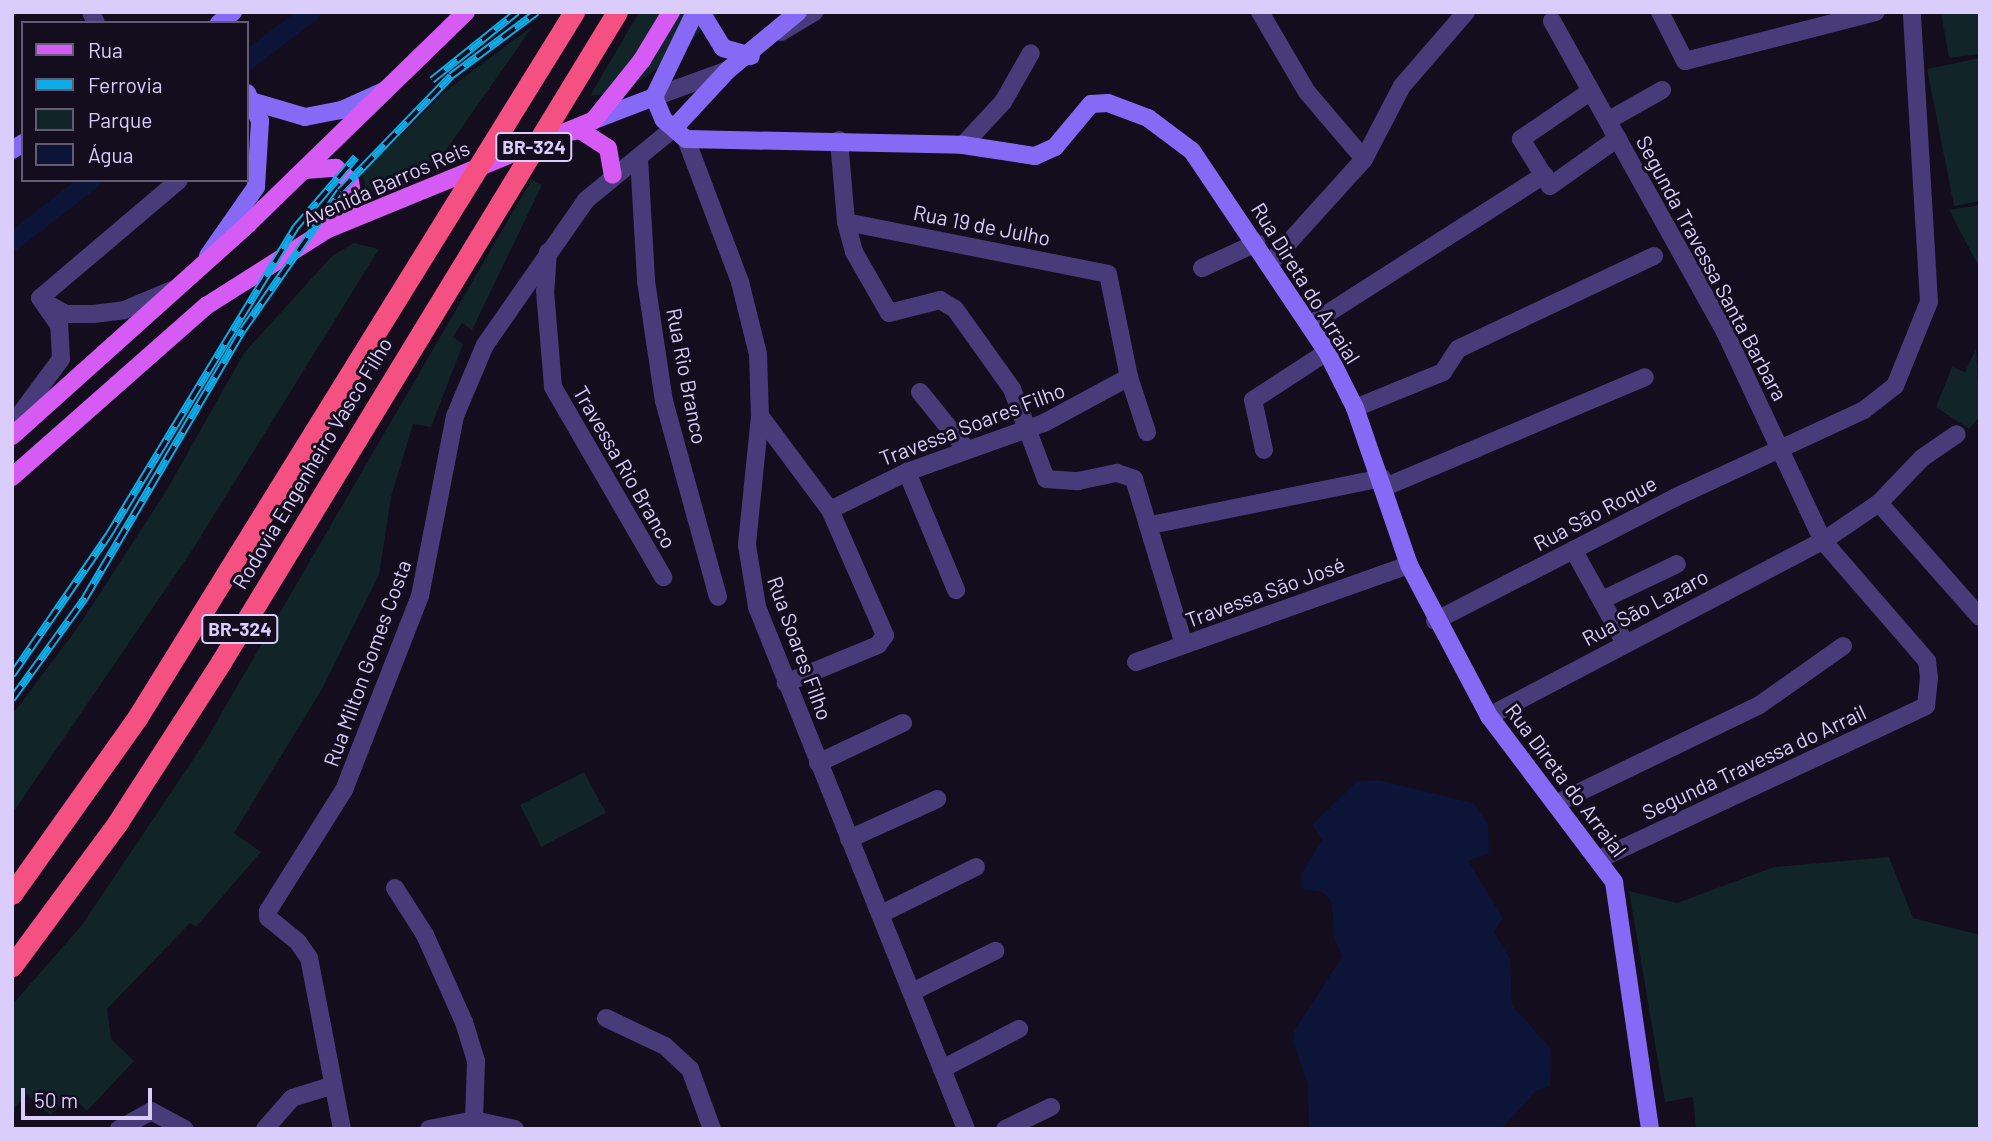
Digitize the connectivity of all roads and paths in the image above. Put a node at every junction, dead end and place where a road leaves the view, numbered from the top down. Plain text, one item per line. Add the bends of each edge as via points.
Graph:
1 (466, 12) edge
2 (617, 12) edge
3 (671, 12) edge
4 (695, 12) edge
5 (701, 12) edge
6 (798, 12) edge
7 (814, 12) edge
8 (1260, 12) edge
9 (1466, 12) edge
10 (1660, 12) edge
11 (1876, 12) edge
12 (1912, 12) edge
13 (570, 18) edge
14 (1552, 21) dead end
15 (778, 34) junction
16 (1031, 53) dead end
17 (751, 56) junction
18 (728, 70) junction
19 (387, 89) junction
20 (1662, 90) dead end
21 (1591, 91) junction
22 (654, 97) junction
23 (249, 103) edge
24 (594, 120) junction
25 (1609, 120) junction
26 (558, 134) junction
27 (680, 134) junction
28 (1618, 138) junction
29 (839, 139) junction
30 (963, 145) junction
31 (639, 158) junction
32 (1364, 159) junction
33 (305, 170) junction
34 (613, 175) junction
35 (1547, 180) junction
36 (177, 182) edge
37 (846, 222) junction
38 (326, 230) junction
39 (1256, 243) junction
40 (548, 252) junction
41 (1654, 256) dead end
42 (1271, 262) junction
43 (202, 264) junction
44 (1202, 268) dead end
45 (172, 290) junction
46 (40, 298) junction
47 (1311, 324) junction
48 (1327, 352) junction
49 (1129, 377) junction
50 (1645, 377) dead end
51 (920, 391) dead end
52 (1355, 408) junction
53 (761, 416) junction
54 (12, 425) edge
55 (1029, 428) junction
56 (1147, 432) dead end
57 (1957, 434) dead end
58 (12, 436) edge
59 (967, 450) junction
60 (1264, 450) dead end
61 (1779, 452) junction
62 (907, 472) junction
63 (12, 477) edge
64 (1383, 482) junction
65 (1880, 503) junction
66 (830, 510) junction
67 (1152, 525) junction
68 (1823, 541) junction
69 (1574, 551) junction
70 (1677, 564) dead end
71 (1409, 565) junction
72 (663, 577) dead end
73 (956, 590) dead end
74 (718, 597) dead end
75 (1602, 600) junction
76 (1980, 617) edge
77 (1434, 621) junction
78 (1625, 643) junction
79 (1184, 645) junction
80 (1843, 646) dead end
81 (1136, 663) dead end
82 (786, 683) junction
83 (1926, 706) joint
84 (1489, 716) junction
85 (903, 723) dead end
86 (818, 763) junction
87 (937, 799) dead end
88 (1558, 803) junction
89 (849, 839) junction
90 (1601, 859) junction
91 (976, 867) dead end
92 (395, 888) dead end
93 (12, 894) edge
94 (881, 914) junction
95 (995, 951) dead end
96 (12, 966) edge
97 (912, 992) junction
98 (606, 1018) dead end
99 (1019, 1029) dead end
100 (942, 1069) junction
101 (331, 1086) junction
102 (1051, 1107) dead end
103 (474, 1121) junction
104 (119, 1129) edge
105 (185, 1129) edge
106 (265, 1129) edge
107 (342, 1129) edge
108 (429, 1129) edge
109 (515, 1129) edge
110 (712, 1129) edge
111 (966, 1129) edge
112 (1005, 1129) edge
113 (1650, 1129) edge

1 - 19 main road, Avenida Barros Reis
2 - 96 highway, Rodovia Engenheiro Vasco Filho / BR-324 via 206,685 118,822
3 - 24 main road
4 - 22 street
5 - 17 street via 723,48 739,57
6 - 15 street
7 - 15 street
8 - 32 street via 1307,92
9 - 32 street via 1402,86
10 - 11 street via 1685,61
12 - 61 street, Rua São Roque via 1929,302 1895,386 1864,410
13 - 93 highway, Rodovia Engenheiro Vasco Filho / BR-324 via 137,718
14 - 21 street, Segunda Travessa Santa Barbara
15 - 17 street
16 - 30 street via 1003,102
17 - 18 street
18 - 22 street
18 - 27 street
19 - 23 street via 342,110 305,117
19 - 33 main road, Avenida Barros Reis
20 - 25 street
21 - 25 street, Segunda Travessa Santa Barbara
21 - 35 street via 1521,139
22 - 24 street
22 - 27 street
23 - 43 street via 261,141 256,187
24 - 26 main road, Avenida Barros Reis
25 - 28 street, Segunda Travessa Santa Barbara
26 - 34 main road via 580,130 596,137 608,148
26 - 38 main road, Avenida Barros Reis
27 - 29 street, Rua Direta do Arraial
27 - 31 street, Rua Milton Gomes Costa
27 - 53 street, Rua Soares Filho via 753,330
28 - 35 street
28 - 61 street, Segunda Travessa Santa Barbara via 1725,331
29 - 30 street, Rua Direta do Arraial
29 - 37 street
30 - 39 street, Rua Direta do Arraial via 1045,155 1091,104 1127,108 1192,150
31 - 34 street, Rua Milton Gomes Costa
31 - 74 street, Rua Rio Branco via 646,281 664,401
32 - 42 street
33 - 38 main road via 336,168 354,191 347,209
33 - 43 main road, Avenida Barros Reis
34 - 40 street, Rua Milton Gomes Costa via 586,200
35 - 47 street
36 - 46 street
37 - 49 street, Rua 19 de Julho via 1108,274
37 - 55 street via 854,252 889,313 932,301 950,304 1012,389
38 - 63 main road, Avenida Barros Reis via 206,306
39 - 42 street, Rua Direta do Arraial
39 - 44 street
40 - 72 street, Travessa Rio Branco via 545,305 553,387
40 - 101 street, Rua Milton Gomes Costa via 485,345 461,396 420,596 388,664 344,790 268,911 268,918 298,942 309,958
41 - 52 street via 1458,349 1443,372
42 - 47 street, Rua Direta do Arraial
43 - 45 main road, Avenida Barros Reis
45 - 46 street via 124,310 93,314 66,314
45 - 58 main road, Avenida Barros Reis
46 - 54 street via 59,325 61,359
47 - 48 street, Rua Direta do Arraial
48 - 52 street, Rua Direta do Arraial
48 - 60 street via 1253,400
49 - 55 street, Travessa Soares Filho
49 - 56 street
50 - 64 street
51 - 59 street
52 - 64 street, Rua Direta do Arraial
53 - 66 street
53 - 82 street, Rua Soares Filho via 748,514 749,571 757,607
55 - 59 street, Travessa Soares Filho
55 - 67 street via 1049,481 1129,474
57 - 65 street, Rua São Lazaro via 1922,458
59 - 62 street, Travessa Soares Filho
61 - 68 street, Segunda Travessa Santa Barbara
61 - 69 street, Rua São Roque via 1676,497
62 - 66 street, Travessa Soares Filho
62 - 73 street
64 - 67 street
64 - 71 street, Rua Direta do Arraial
65 - 68 street, Rua São Lazaro
65 - 76 street
66 - 82 street via 877,609 885,638
67 - 79 street
68 - 78 street, Rua São Lazaro
68 - 83 street, Segunda Travessa Santa Barbara via 1927,661
69 - 75 street
69 - 77 street, Rua São Roque
70 - 75 street
71 - 77 street, Rua Direta do Arraial
71 - 79 street, Travessa São José
75 - 78 street
77 - 84 street, Rua Direta do Arraial
78 - 84 street, Rua São Lazaro
79 - 81 street, Travessa São José
80 - 88 street via 1758,706
82 - 86 street, Rua Soares Filho
83 - 90 street, Segunda Travessa do Arrail
84 - 88 street, Rua Direta do Arraial
85 - 86 street
86 - 89 street, Rua Soares Filho
87 - 89 street
88 - 90 street, Rua Direta do Arraial
89 - 94 street, Rua Soares Filho
90 - 113 street, Rua Direta do Arraial via 1614,882
91 - 94 street
92 - 103 street via 425,935 464,1021 475,1061
94 - 97 street, Rua Soares Filho
95 - 97 street
97 - 100 street, Rua Soares Filho
98 - 110 street via 665,1046 690,1069
99 - 100 street
100 - 111 street, Rua Soares Filho
101 - 106 street via 292,1098
101 - 107 street
102 - 112 street
103 - 108 street
103 - 109 street
104 - 105 street via 151,1111

